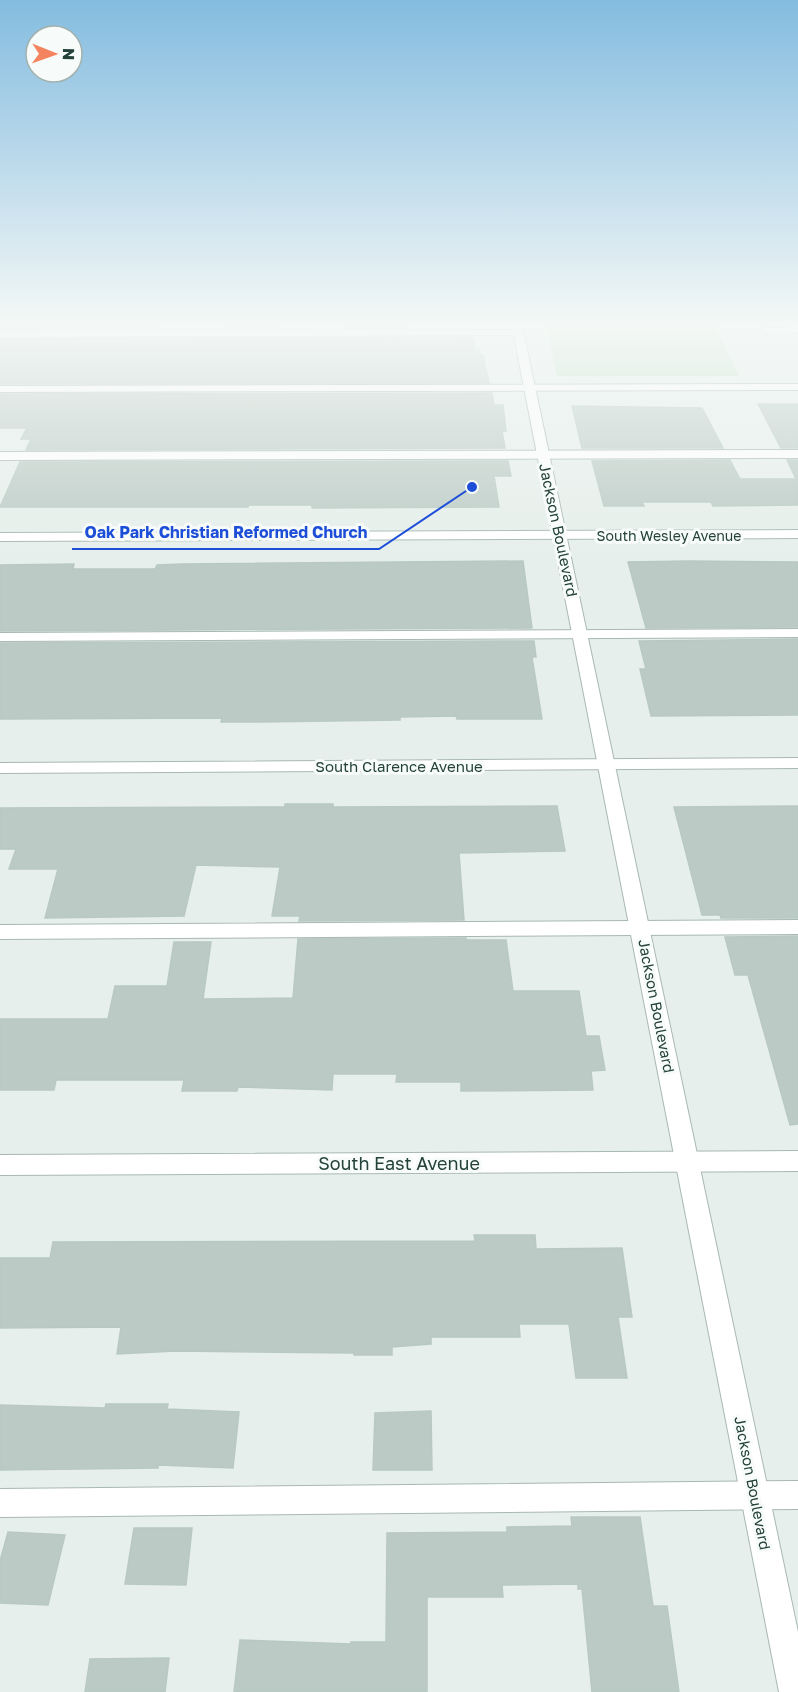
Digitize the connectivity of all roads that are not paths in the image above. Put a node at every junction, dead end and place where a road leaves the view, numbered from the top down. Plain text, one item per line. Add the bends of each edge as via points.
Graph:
1 (533, 400) edge
2 (544, 454) junction
3 (798, 454) edge
4 (0, 456) edge
5 (798, 534) edge
6 (560, 535) junction
7 (0, 537) edge
8 (798, 633) edge
9 (581, 634) junction
10 (0, 637) edge
11 (798, 763) edge
12 (608, 765) junction
13 (0, 768) edge
14 (798, 927) edge
15 (641, 928) junction
16 (0, 932) edge
17 (688, 1161) junction
18 (798, 1161) edge
19 (0, 1165) edge
20 (755, 1495) junction
21 (798, 1495) edge
22 (0, 1503) edge
23 (795, 1692) edge

1 - 2 street, Jackson Boulevard
2 - 3 street
2 - 4 street
2 - 6 street, Jackson Boulevard
5 - 6 street, South Wesley Avenue
6 - 7 street, South Wesley Avenue
6 - 9 street, Jackson Boulevard
8 - 9 street
9 - 10 street
9 - 12 street, Jackson Boulevard
11 - 12 street, South Clarence Avenue
12 - 13 street, South Clarence Avenue
12 - 15 street, Jackson Boulevard
14 - 15 street
15 - 16 street
15 - 17 street, Jackson Boulevard
17 - 18 street, South East Avenue
17 - 19 street, South East Avenue
17 - 20 street, Jackson Boulevard
20 - 21 street
20 - 22 street
20 - 23 street, Jackson Boulevard

